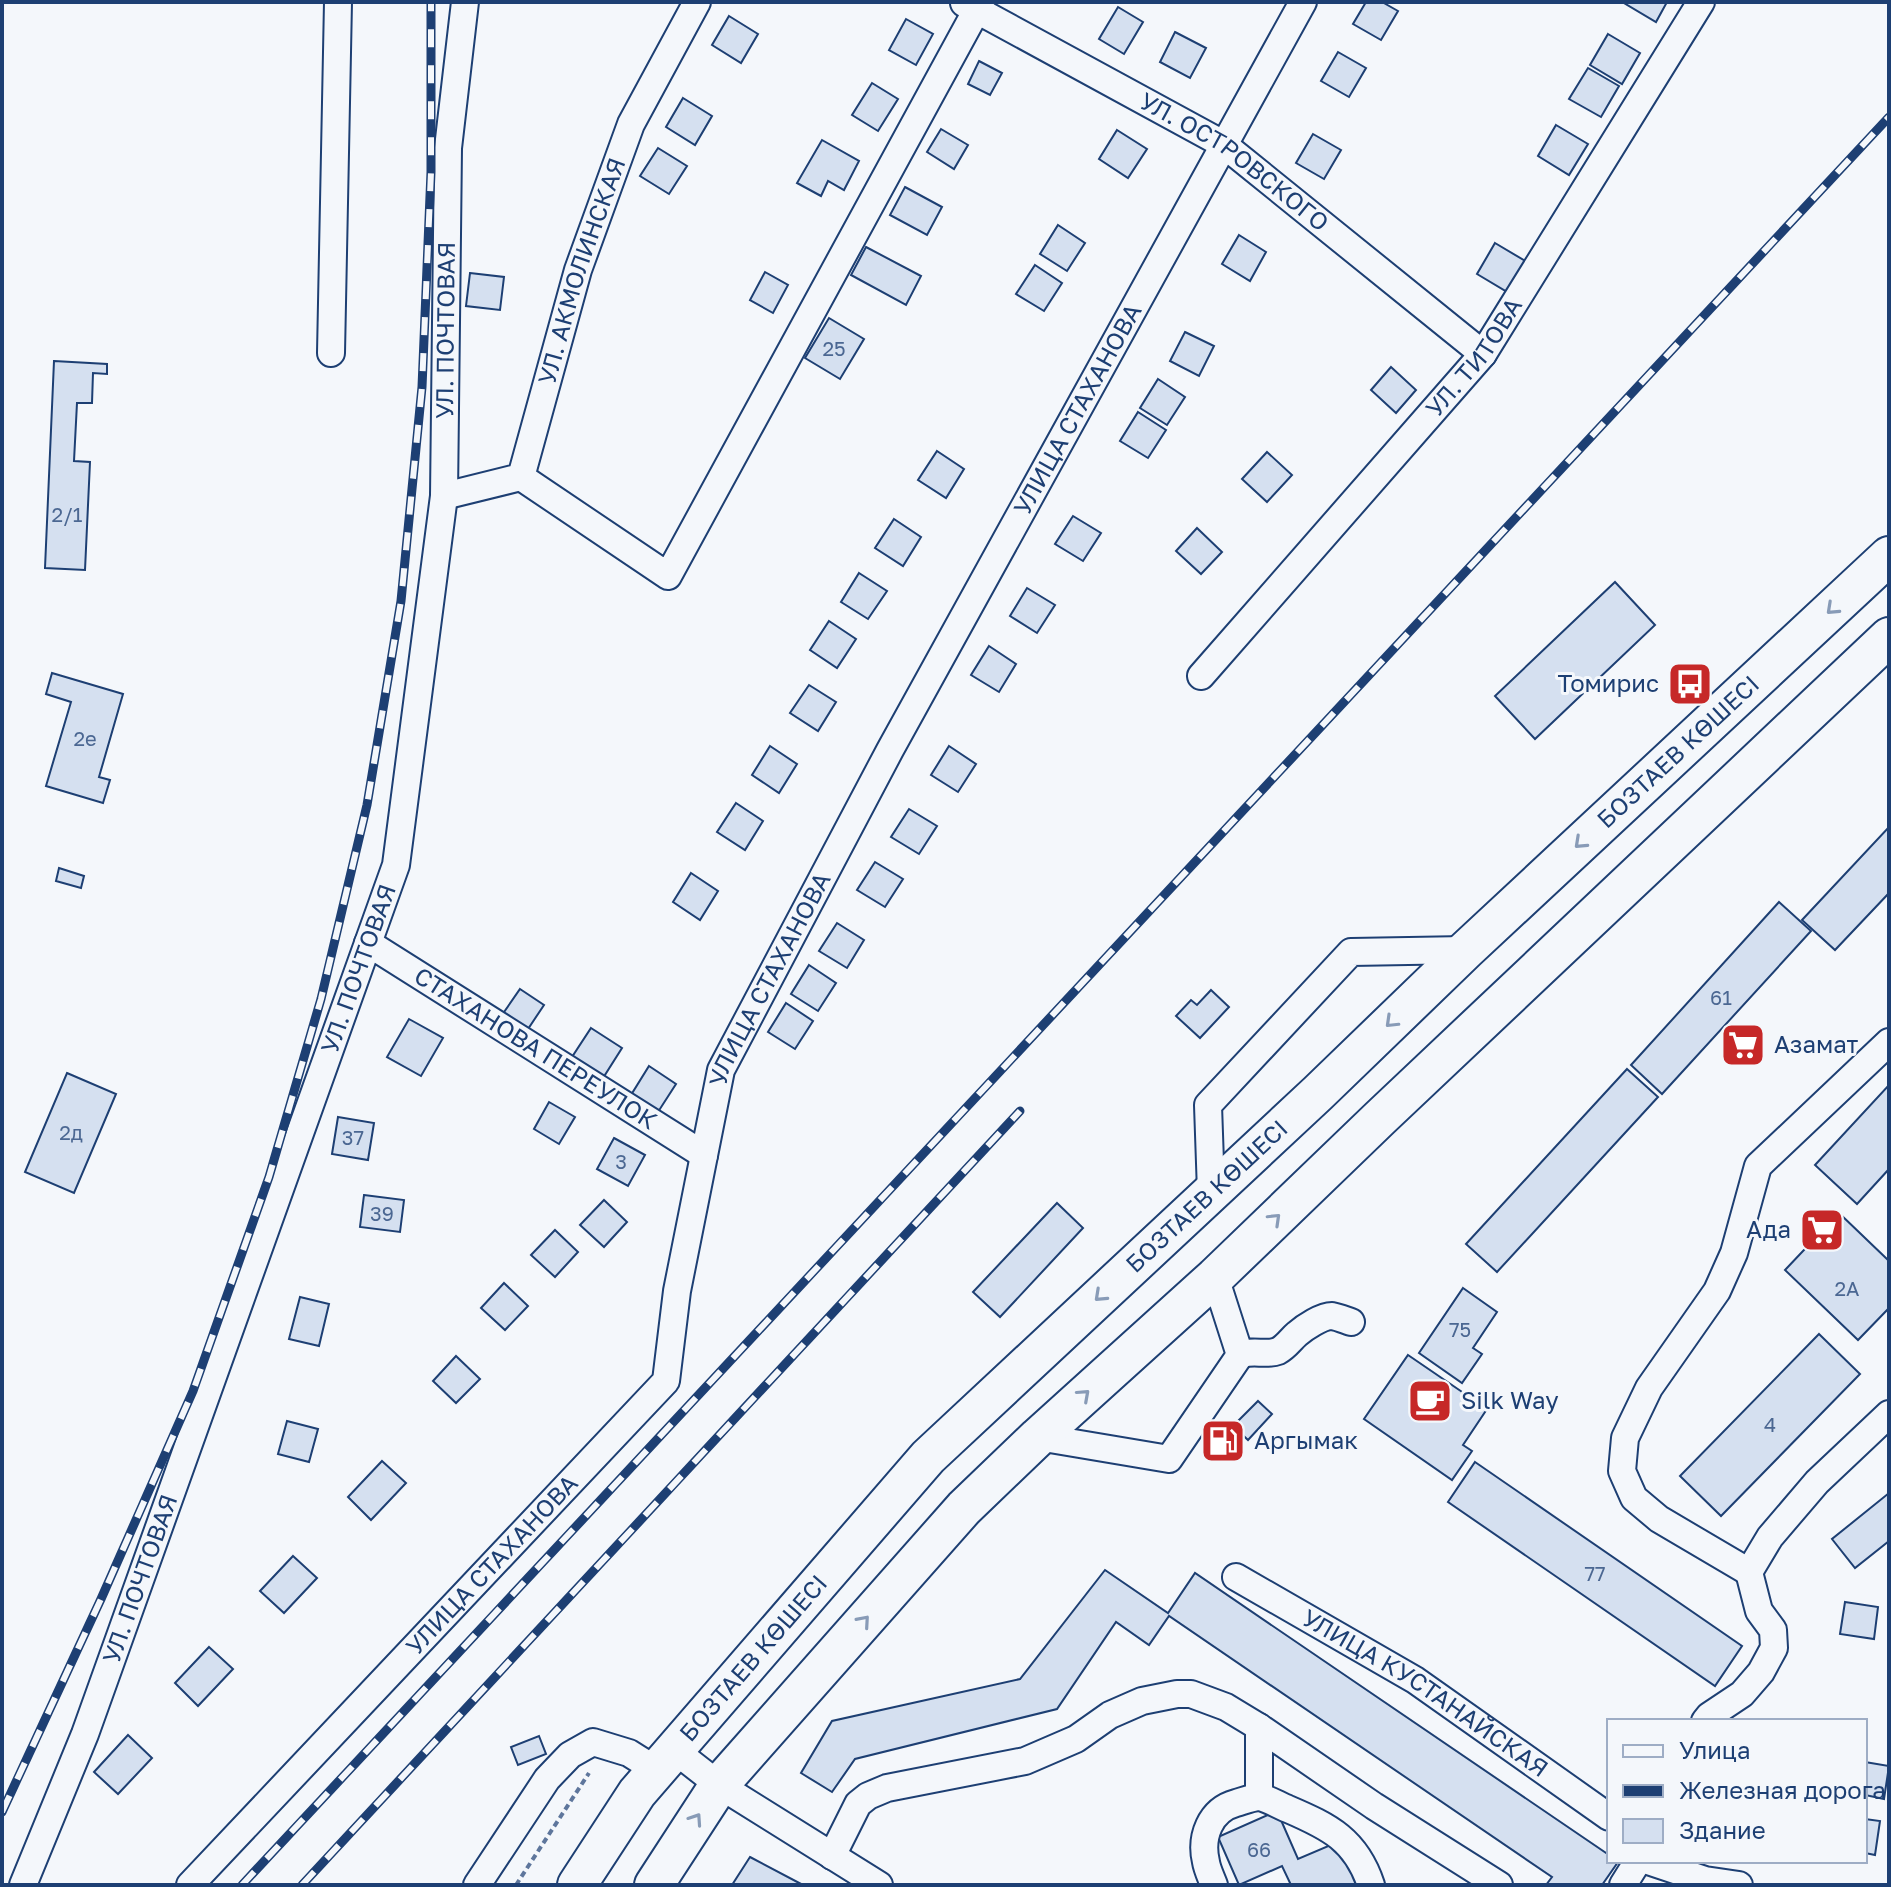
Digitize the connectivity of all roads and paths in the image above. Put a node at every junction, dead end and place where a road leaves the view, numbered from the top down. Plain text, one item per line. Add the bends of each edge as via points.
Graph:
1 (338, 2) edge
2 (465, 2) edge
3 (697, 2) edge
4 (1303, 2) edge
5 (1701, 2) edge
6 (973, 5) edge
7 (1223, 144) junction
8 (331, 353) dead end
9 (1483, 354) junction
10 (521, 477) junction
11 (444, 496) junction
12 (1889, 556) edge
13 (1889, 637) edge
14 (1201, 676) dead end
15 (368, 943) junction
16 (1466, 950) junction
17 (1889, 1042) edge
18 (704, 1155) junction
19 (1211, 1192) junction
20 (1215, 1277) junction
21 (1351, 1322) dead end
22 (1240, 1355) junction
23 (1889, 1414) edge
24 (1038, 1437) junction
25 (1749, 1572) junction
26 (1236, 1577) dead end
27 (1707, 1719) edge
28 (1259, 1727) junction
29 (607, 1746) junction
30 (665, 1760) junction
31 (719, 1785) junction
32 (1259, 1797) junction
33 (1607, 1816) edge
34 (832, 1856) junction
35 (1637, 1863) edge
36 (1654, 1863) edge
37 (23, 1885) edge
38 (190, 1885) edge
39 (477, 1885) edge
40 (516, 1885) edge
41 (577, 1885) edge
42 (654, 1885) edge
43 (879, 1885) edge
44 (1214, 1885) edge
45 (1371, 1885) edge
46 (1499, 1885) edge
47 (1623, 1885) edge
48 (1739, 1885) edge

1 - 8 street
2 - 11 street, УЛ. ПОЧТОВАЯ via 448,148
3 - 10 street, УЛ. АКМОЛИНСКАЯ via 631,124 578,270
4 - 7 street, УЛИЦА СТАХАНОВА
5 - 9 street, УЛ. ТИТОВА
6 - 7 street, УЛ. ОСТРОВСКОГО
6 - 10 street via 668,576
7 - 9 street, УЛ. ОСТРОВСКОГО
7 - 18 street, УЛИЦА СТАХАНОВА via 721,1070
9 - 14 street, УЛ. ТИТОВА
10 - 11 street
11 - 15 street, УЛ. ПОЧТОВАЯ via 396,865
12 -> 16 highway, БОЗТАЕВ КӨШЕСІ
20 -> 13 highway
15 - 18 street, СТАХАНОВА ПЕРЕУЛОК
15 - 37 street, УЛ. ПОЧТОВАЯ via 85,1734
16 -> 19 highway, БОЗТАЕВ КӨШЕСІ
16 - 19 street via 1351,952 1208,1105
17 - 25 street via 1758,1166 1734,1253 1717,1291 1649,1388 1625,1438 1622,1471 1634,1498 1659,1519
18 - 38 street, УЛИЦА СТАХАНОВА via 677,1291 666,1381
19 -> 30 highway, БОЗТАЕВ КӨШЕСІ via 928,1457
20 - 22 street
24 -> 20 highway
21 - 22 street via 1324,1318 1275,1352
22 - 24 street via 1169,1459
23 - 25 street via 1817,1482 1770,1537
31 -> 24 highway via 964,1508
25 - 27 street via 1759,1611 1773,1630 1774,1648 1742,1694
26 - 33 street, УЛИЦА КУСТАНАЙСКАЯ via 1415,1680
28 - 32 street
28 - 34 street via 1191,1694 1142,1701 1025,1761 868,1796 858,1804
28 - 46 street
29 - 30 street
29 - 39 street via 593,1742 570,1755 547,1779
29 - 40 path
30 - 31 street
30 - 41 highway, БОЗТАЕВ КӨШЕСІ
31 - 34 street
42 -> 31 highway
32 - 44 street via 1228,1805 1209,1821 1205,1860
32 - 45 street via 1339,1836 1355,1851
34 - 43 street
35 - 47 street
36 - 48 street

